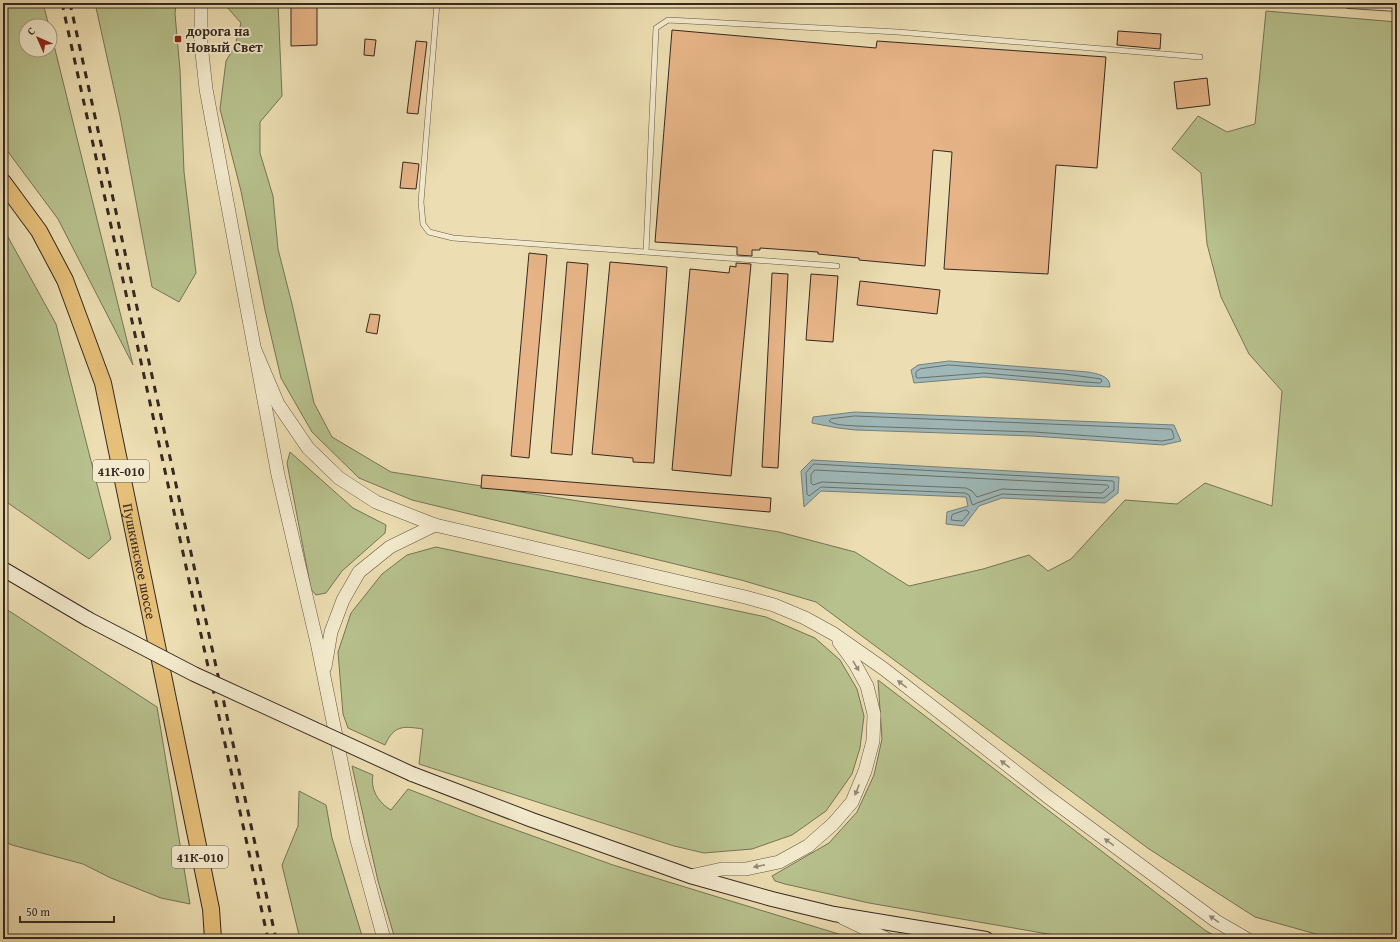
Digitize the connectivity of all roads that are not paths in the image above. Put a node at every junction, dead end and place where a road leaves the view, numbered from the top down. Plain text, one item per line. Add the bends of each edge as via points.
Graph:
1 (201, 3) edge
2 (437, 3) edge
3 (1349, 3) edge
4 (1397, 6) edge
5 (1200, 57) dead end
6 (3, 182) edge
7 (646, 252) junction
8 (837, 266) dead end
9 (255, 350) junction
10 (435, 524) junction
11 (3, 569) edge
12 (834, 634) junction
13 (324, 676) junction
14 (690, 876) junction
15 (834, 914) junction
16 (213, 939) edge
17 (384, 939) edge
18 (887, 939) edge
19 (986, 939) edge
20 (1247, 939) edge

1 - 9 street via 201,44 206,89
2 - 7 lane via 421,202 423,224 429,232 453,238
3 - 4 street
5 - 7 lane via 898,32 668,20 656,28
6 - 16 main road, Пушкинское шоссе / 41К-010 via 39,231 65,280 103,383 211,909
7 - 8 lane
9 - 10 street via 278,404 308,448 339,478 376,502
9 - 13 street via 278,475
10 - 12 street via 774,605
10 - 13 street via 390,547 359,572 343,600 331,632
11 - 14 main road, bridge via 88,619 194,674 412,774
12 -> 14 street via 867,686 874,714 873,741 865,771 852,802 833,824 808,846 779,862
20 -> 12 street via 1216,921 1048,797
13 - 17 street via 357,840
14 - 15 main road
15 - 18 street
15 - 19 main road

